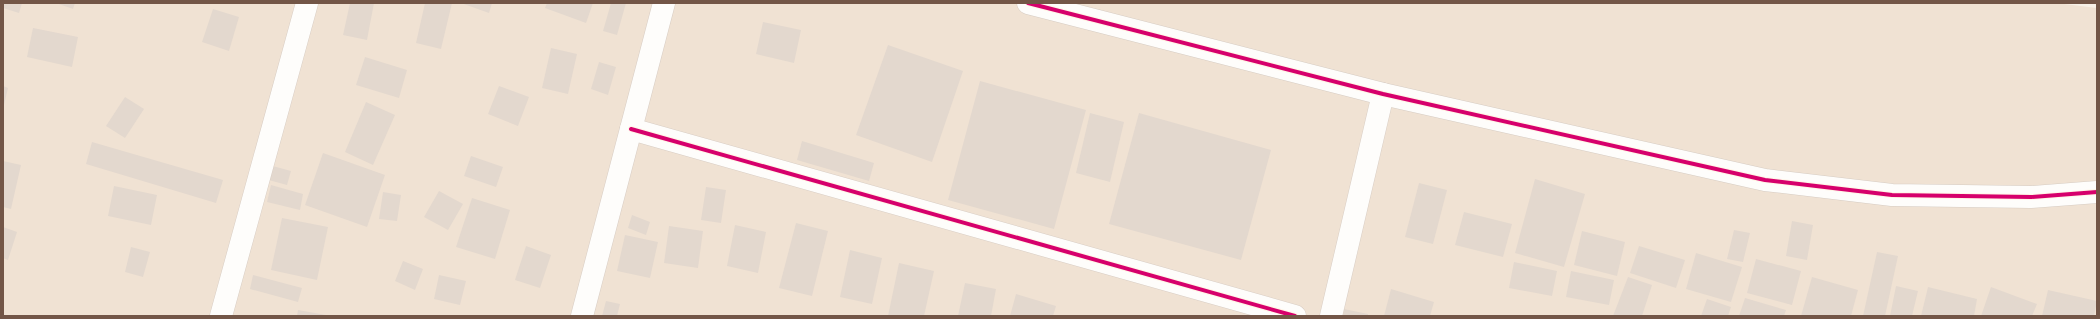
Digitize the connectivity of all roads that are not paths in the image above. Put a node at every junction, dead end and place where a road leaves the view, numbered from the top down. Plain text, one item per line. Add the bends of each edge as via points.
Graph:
1 (307, 3) edge
2 (664, 3) edge
3 (1028, 3) edge
4 (1383, 94) junction
5 (631, 129) junction
6 (2097, 192) edge
7 (221, 316) edge
8 (582, 316) edge
9 (1295, 316) edge
10 (1331, 316) edge

1 - 7 street
2 - 5 street
3 - 4 street
4 - 6 street via 1765,180 1892,195 2031,197
4 - 10 street
5 - 8 street
5 - 9 street

